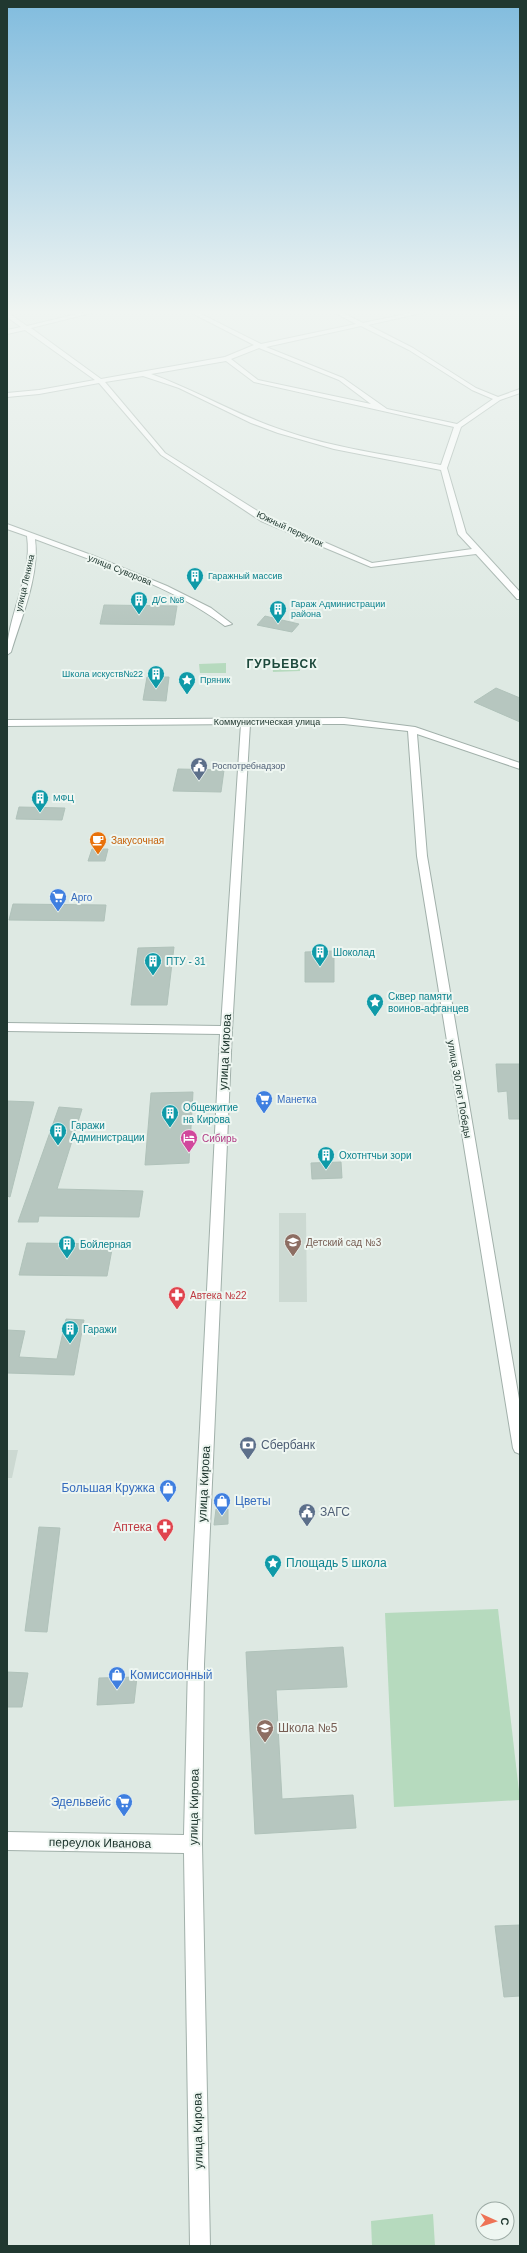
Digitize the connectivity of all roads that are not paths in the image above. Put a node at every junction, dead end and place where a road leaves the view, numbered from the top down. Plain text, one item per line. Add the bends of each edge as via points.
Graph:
1 (129, 414) edge
2 (236, 414) edge
3 (404, 414) edge
4 (476, 414) edge
5 (458, 426) junction
6 (444, 468) junction
7 (7, 526) edge
8 (31, 536) junction
9 (478, 551) junction
10 (520, 597) edge
11 (228, 624) dead end
12 (7, 652) edge
13 (246, 722) junction
14 (7, 724) edge
15 (412, 728) junction
16 (520, 766) edge
17 (7, 1027) edge
18 (226, 1030) junction
19 (520, 1448) edge
20 (7, 1841) edge
21 (193, 1844) junction
22 (200, 2246) edge

1 - 9 street, Южный переулок via 163,454 264,519 371,565
2 - 6 street via 280,432 334,447
3 - 5 street
4 - 5 street
5 - 6 street
6 - 9 street via 462,534
7 - 8 street, улица Суворова
8 - 11 street, улица Суворова via 162,587
8 - 12 street, улица Ленина via 34,547 30,567
9 - 10 street
13 - 14 street, Коммунистическая улица
13 - 15 street, Коммунистическая улица via 344,721
13 - 18 street, улица Кирова
15 - 16 street, Коммунистическая улица
15 - 19 street, улица 30 лет Победы via 422,856
17 - 18 street
18 - 21 street, улица Кирова via 196,1664
20 - 21 street, переулок Иванова
21 - 22 street, улица Кирова

